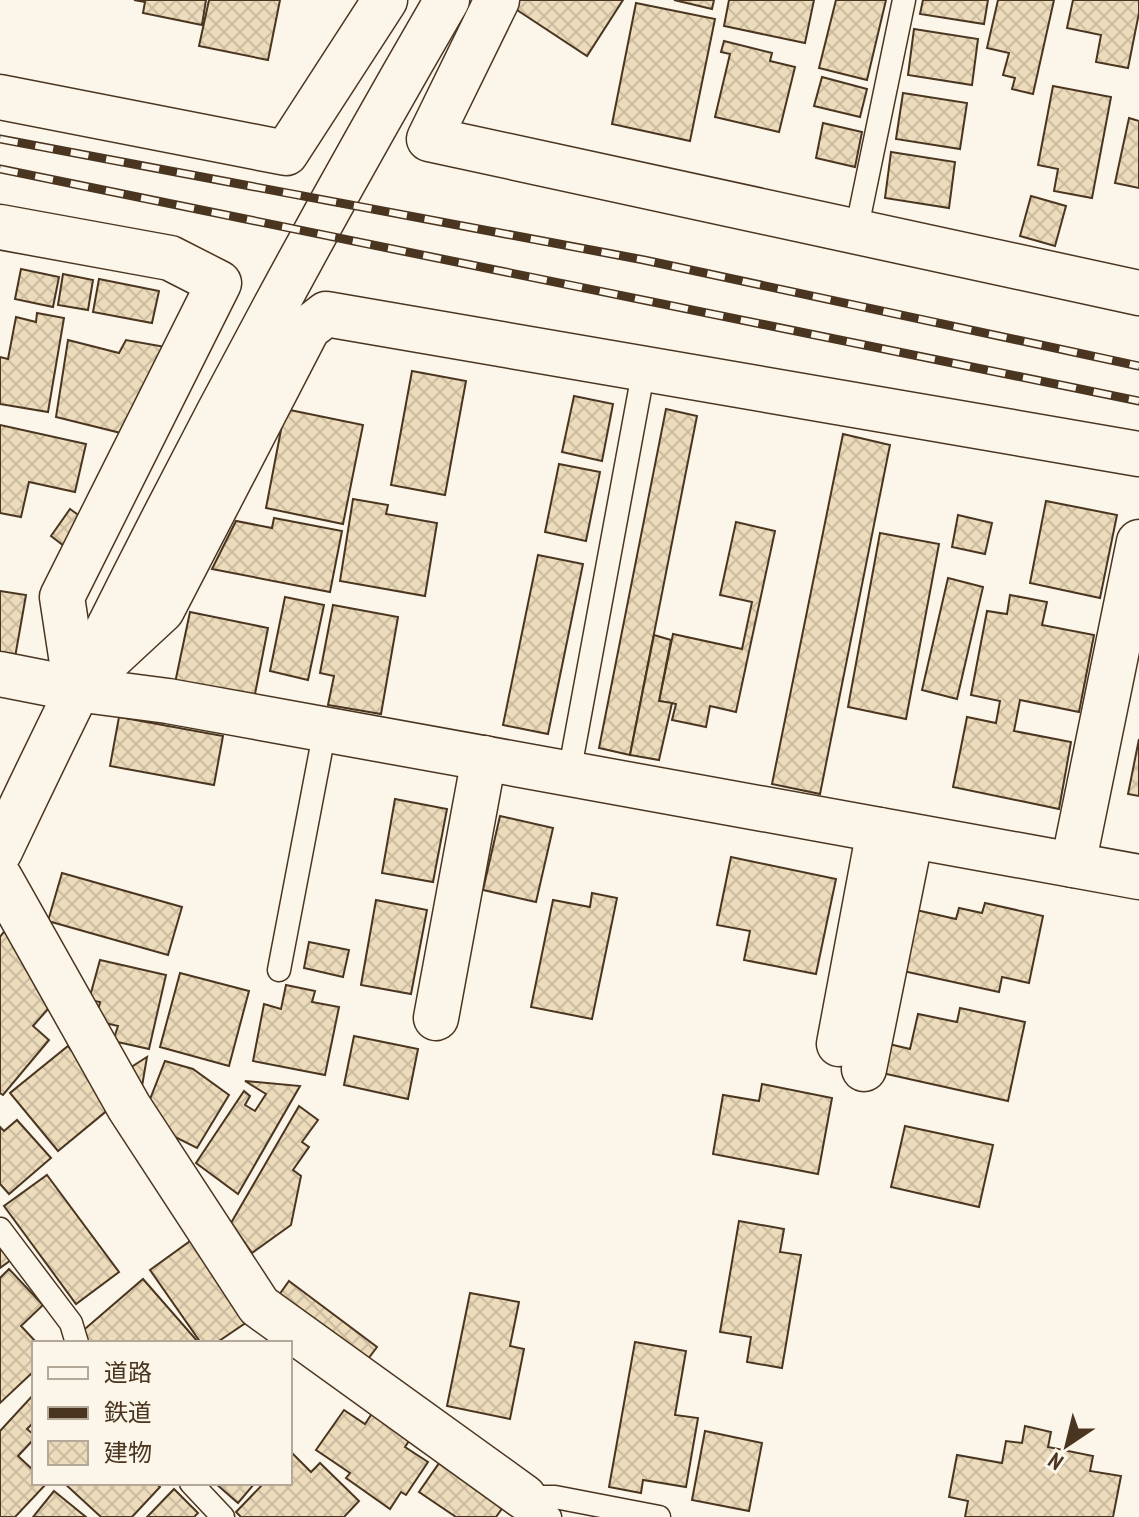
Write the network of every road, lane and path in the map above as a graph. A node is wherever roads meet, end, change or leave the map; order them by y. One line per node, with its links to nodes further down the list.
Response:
1 (385, 0): 5 (street)
2 (447, 0): 13 (street)
3 (497, 0): 7 (street)
4 (904, 0): 7 (lane)
5 (0, 97)
6 (0, 227): 13 (street)
7 (856, 232): 8 (street)
8 (1139, 293)
9 (644, 368): 10 (street); 13 (street); 16 (lane)
10 (1139, 454)
11 (1139, 542): 19 (street)
12 (0, 674): 13 (street)
13 (76, 689): 14 (street); 18 (street)
14 (325, 729): 15 (street); 22 (lane)
15 (484, 758): 16 (street); 23 (street)
16 (569, 774): 17 (street)
17 (895, 833): 19 (street); 24 (street)
18 (0, 851)
19 (1073, 865): 20 (street)
20 (1139, 877)
21 (0, 878): 28 (street)
22 (279, 970)
23 (436, 1018)
24 (850, 1065)
25 (0, 1229): 26 (lane)
26 (76, 1341)
27 (193, 1485): 29 (lane)
28 (537, 1507): 30 (lane)
29 (223, 1517)
30 (659, 1517)

